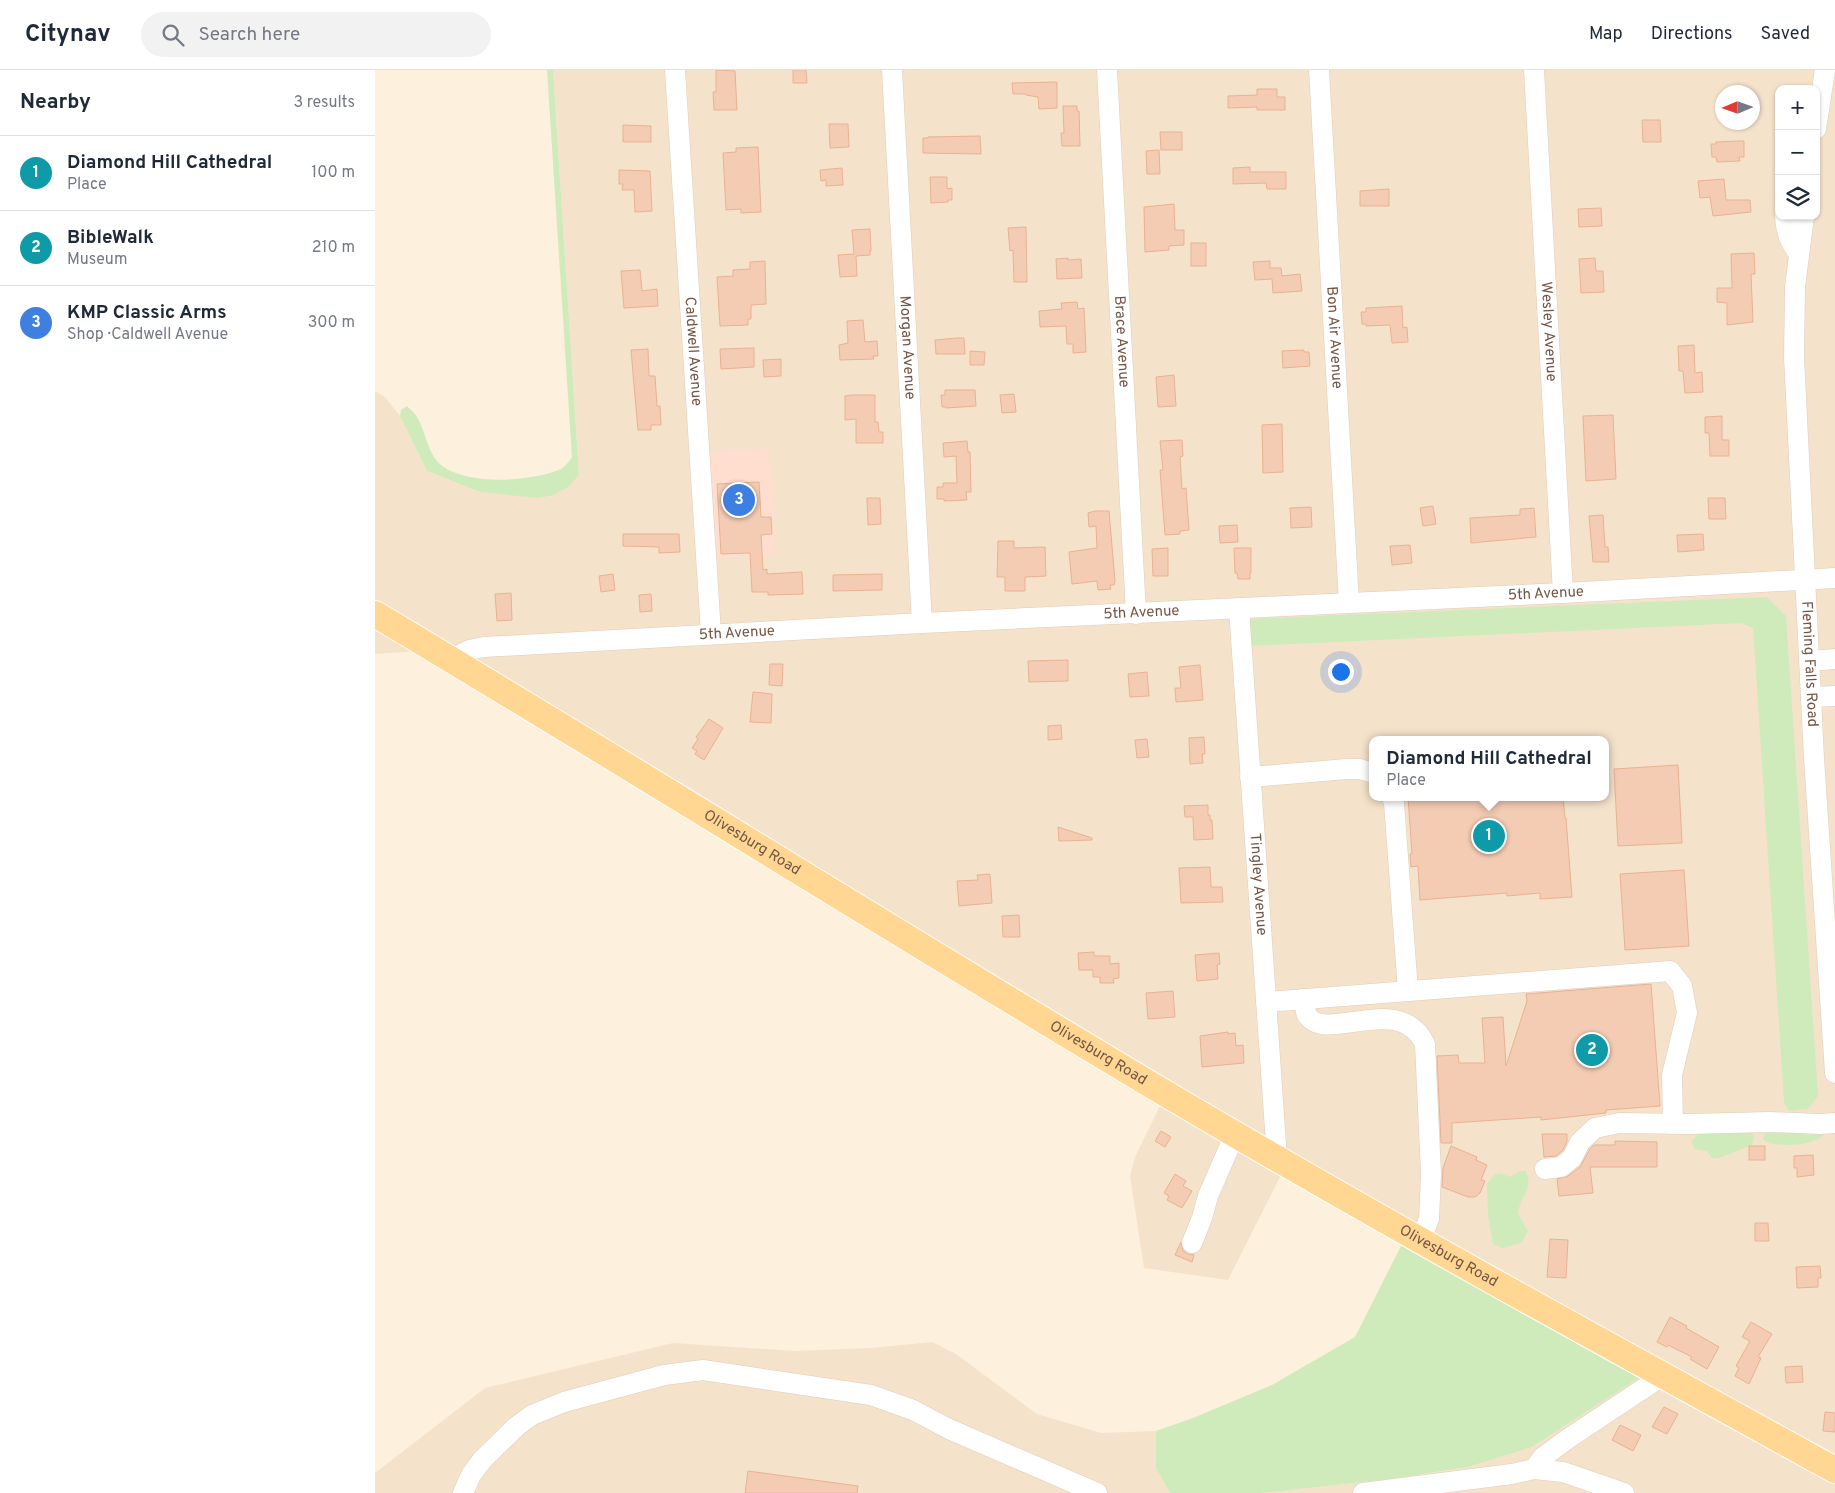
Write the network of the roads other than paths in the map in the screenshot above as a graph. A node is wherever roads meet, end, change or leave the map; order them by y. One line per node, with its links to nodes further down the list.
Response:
1 (675, 70): 19 (street, Caldwell Avenue)
2 (892, 70): 18 (street, Morgan Avenue)
3 (1107, 70): 17 (street, Brace Avenue)
4 (1319, 70): 14 (street, Bon Air Avenue)
5 (1534, 70): 13 (street, Wesley Avenue)
6 (1825, 70): 7 (street)
7 (1820, 103)
8 (1785, 220): 10 (street)
9 (1803, 220): 10 (street, Fleming Falls Road)
10 (1799, 254): 12 (street, Fleming Falls Road)
11 (1835, 578): 12 (street, 5th Avenue)
12 (1804, 580): 13 (street, 5th Avenue); 22 (street, Fleming Falls Road)
13 (1563, 593): 14 (street, 5th Avenue)
14 (1349, 603): 15 (street, 5th Avenue)
15 (1239, 609): 17 (street, 5th Avenue); 26 (street, Tingley Avenue)
16 (375, 614): 21 (main road, Olivesburg Road)
17 (1137, 614): 18 (street, 5th Avenue)
18 (922, 623): 19 (street, 5th Avenue)
19 (711, 634): 21 (street, 5th Avenue)
20 (1835, 659): 22 (street)
21 (450, 660): 34 (main road, Olivesburg Road)
22 (1809, 661): 24 (street, Fleming Falls Road)
23 (1835, 696): 24 (street)
24 (1811, 697): 31 (street, Fleming Falls Road)
25 (1369, 772): 26 (street)
26 (1250, 777): 30 (street, Tingley Avenue)
27 (1393, 801): 28 (street)
28 (1408, 991): 29 (street); 33 (street)
29 (1304, 1000): 30 (street); 37 (street)
30 (1266, 1002): 35 (street, Tingley Avenue)
31 (1835, 1073)
32 (1835, 1122): 33 (street)
33 (1673, 1124): 36 (street)
34 (1235, 1134): 35 (main road, Olivesburg Road); 38 (street)
35 (1277, 1159): 37 (main road, Olivesburg Road)
36 (1545, 1169)
37 (1420, 1241): 39 (main road, Olivesburg Road)
38 (1192, 1243)
39 (1664, 1375): 40 (street); 41 (main road, Olivesburg Road)
40 (1534, 1469): 44 (street); 45 (street)
41 (1835, 1470)
42 (463, 1493): 43 (street)
43 (1097, 1493)
44 (1363, 1493)
45 (1624, 1493)

